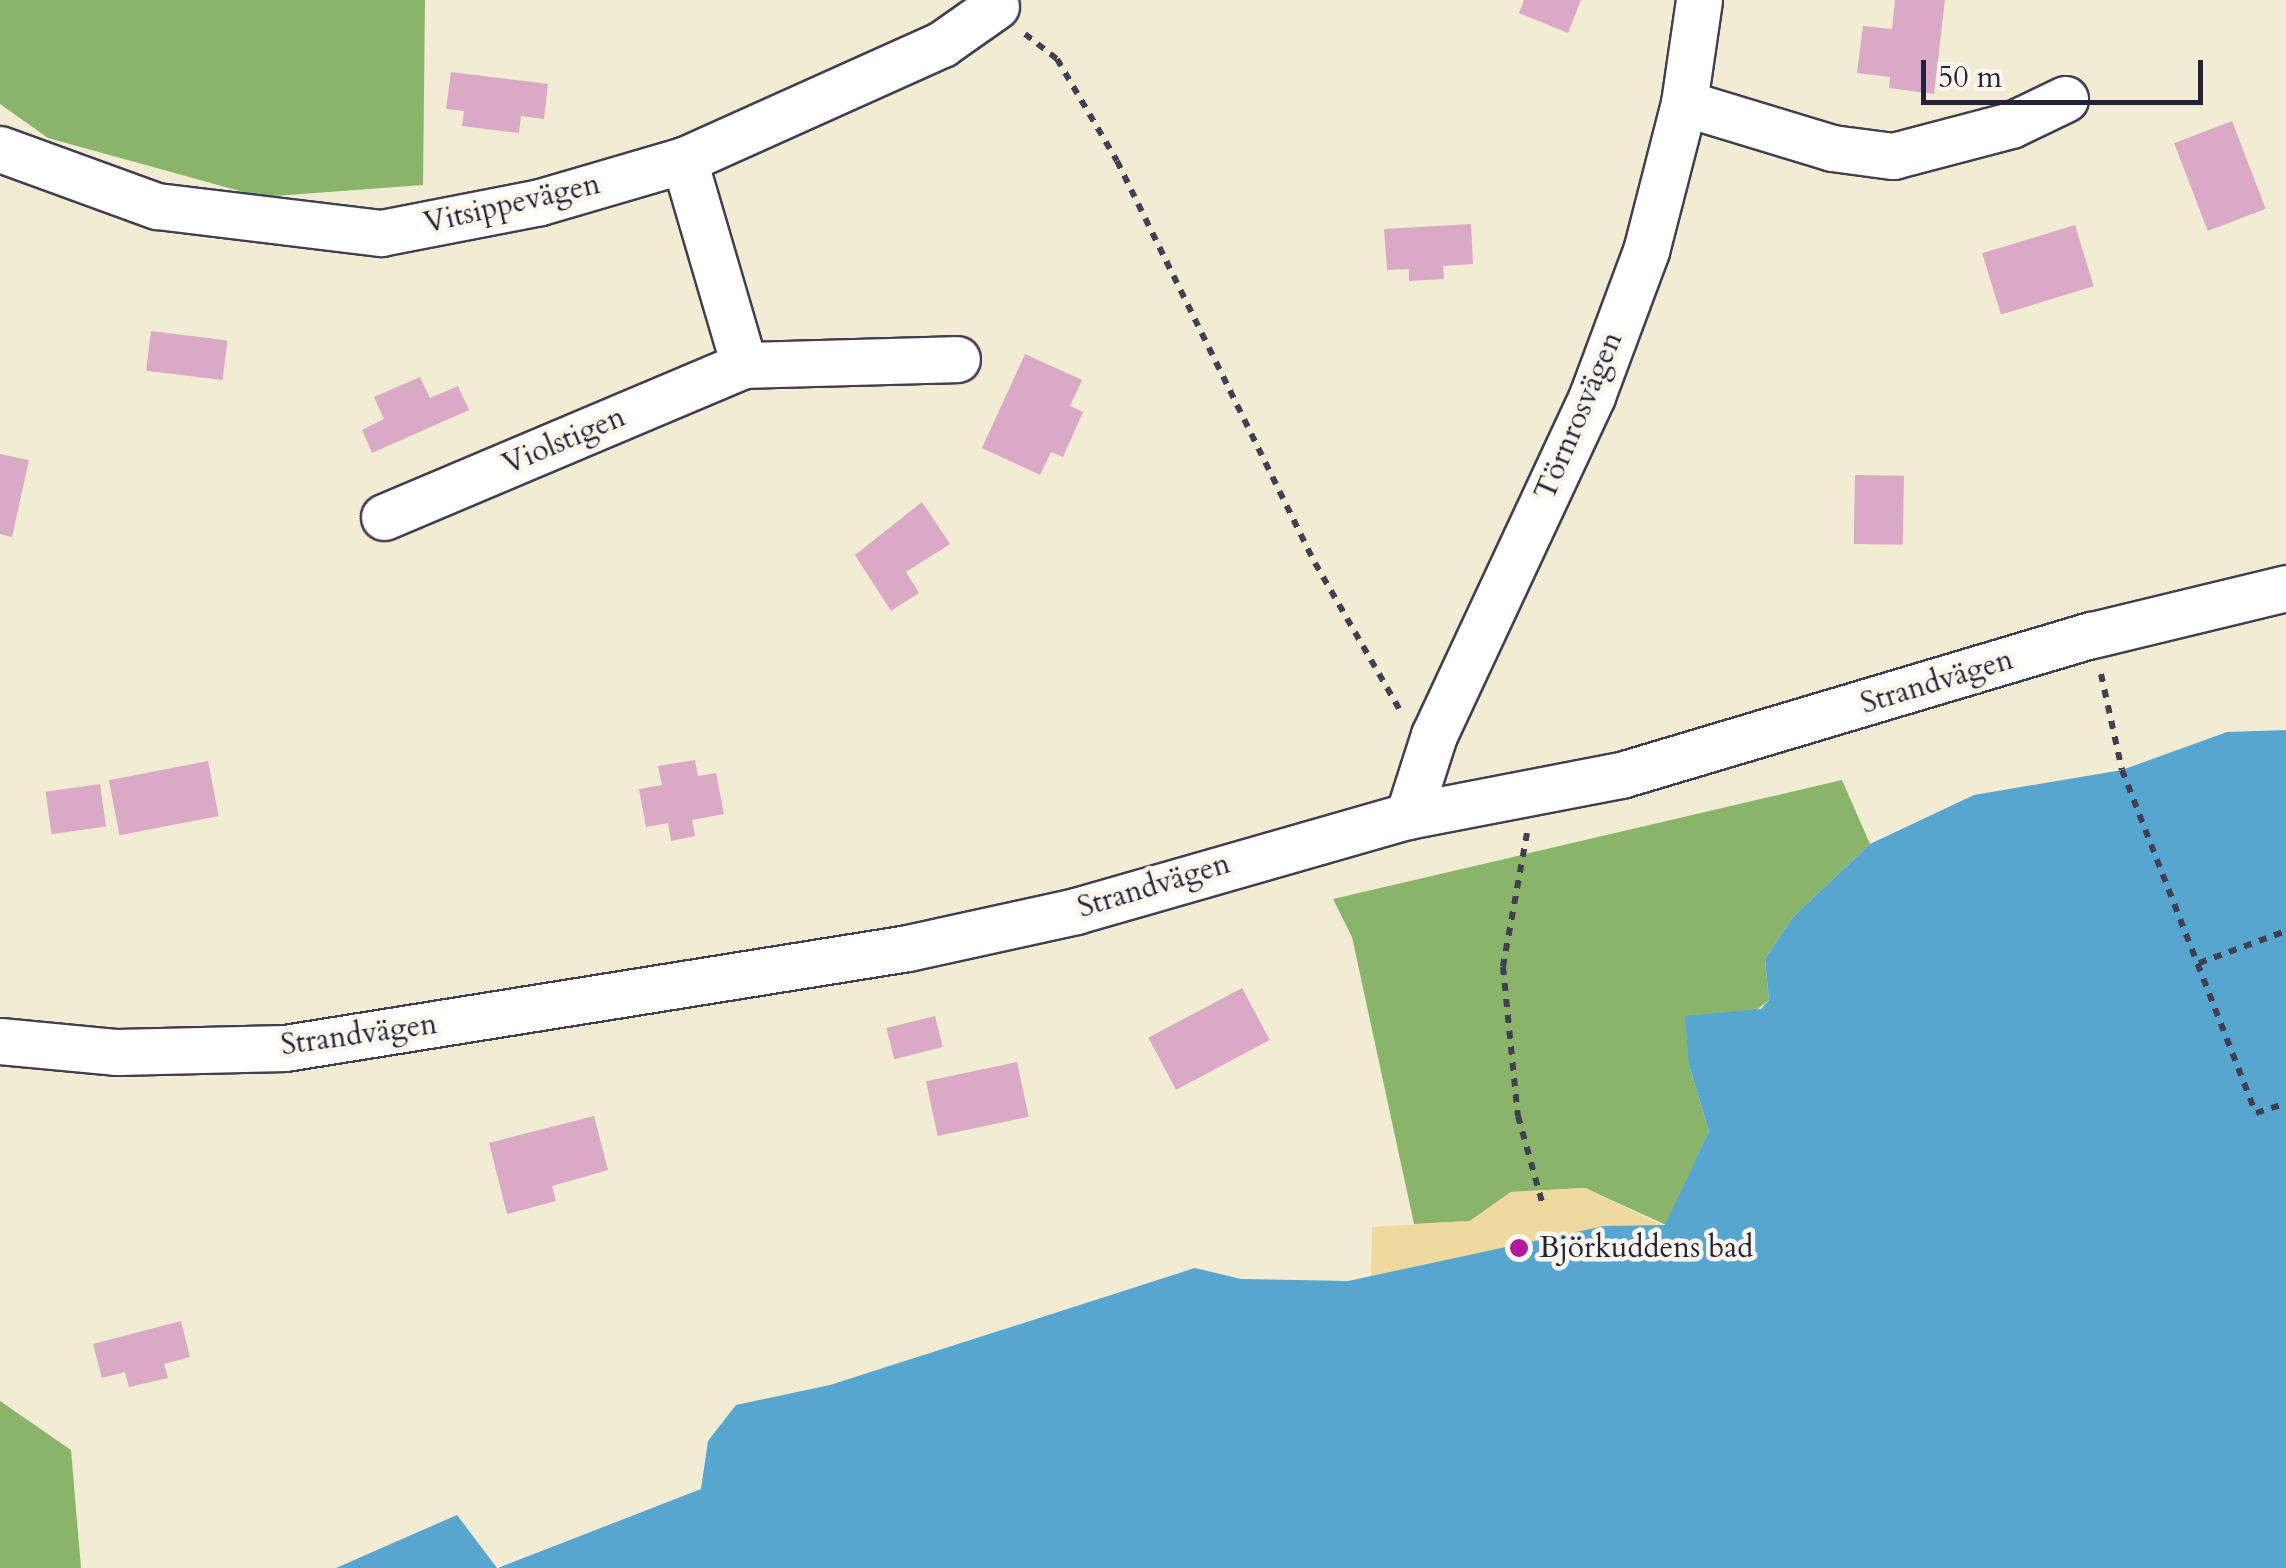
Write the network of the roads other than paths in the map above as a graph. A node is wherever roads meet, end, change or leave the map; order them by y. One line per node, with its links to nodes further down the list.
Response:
1 (1699, 0): 4 (street, Törnrosvägen)
2 (996, 6): 6 (street, Vitsippevägen)
3 (2065, 99): 4 (street)
4 (1684, 103): 11 (street, Törnrosvägen)
5 (0, 148): 6 (street, Vitsippevägen)
6 (684, 160): 8 (street)
7 (957, 359): 8 (street, Violstigen)
8 (744, 365): 9 (street, Violstigen)
9 (384, 518)
10 (2286, 588): 11 (street, Strandvägen)
11 (1408, 816): 12 (street, Strandvägen)
12 (0, 1041)

